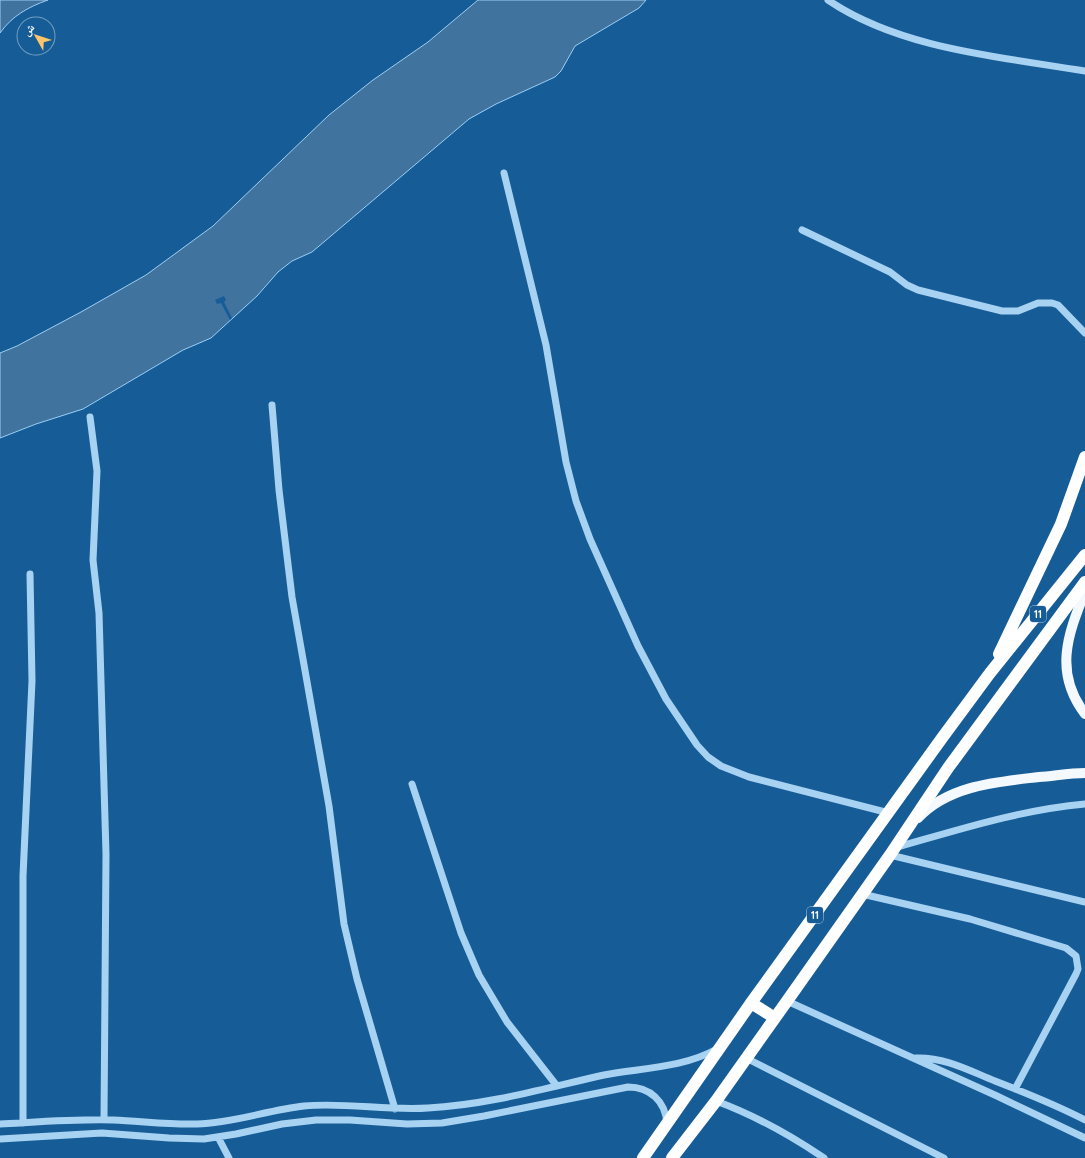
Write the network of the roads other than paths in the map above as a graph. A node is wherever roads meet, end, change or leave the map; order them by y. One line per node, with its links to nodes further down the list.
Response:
1 (828, 0): 2 (street)
2 (1085, 71)
3 (504, 172): 18 (street)
4 (802, 230): 5 (street)
5 (1085, 333)
6 (272, 405): 34 (street)
7 (90, 418): 36 (street)
8 (1085, 458): 13 (highway)
9 (1085, 555): 13 (highway, 11)
10 (30, 574): 38 (street)
11 (1085, 582): 19 (highway, 11)
12 (1085, 592): 14 (main road)
13 (990, 673): 18 (highway, 11)
14 (1085, 714)
15 (1085, 773): 19 (main road)
16 (412, 784): 30 (street)
17 (1085, 804): 20 (street)
18 (889, 813): 24 (highway, 11)
19 (902, 836): 20 (highway, 11)
20 (892, 852): 21 (highway, 11); 22 (street)
21 (862, 894): 23 (highway, 11); 31 (street)
22 (1085, 902)
23 (787, 1001): 25 (highway, 11); 28 (street)
24 (751, 1003): 25 (highway); 26 (highway, 11)
25 (774, 1018): 27 (highway, 11)
26 (720, 1047): 29 (street); 40 (highway, 11)
27 (746, 1058): 33 (highway, 11); 49 (street)
28 (914, 1058): 31 (street); 44 (street)
29 (576, 1081): 30 (street); 32 (street)
30 (557, 1086): 34 (street)
31 (1015, 1089): 37 (street)
32 (578, 1096): 40 (street); 41 (street)
33 (716, 1101): 47 (highway, 11); 48 (street)
34 (395, 1109): 35 (street)
35 (250, 1118): 36 (street); 41 (street)
36 (104, 1120): 38 (street)
37 (1085, 1120)
38 (23, 1123): 39 (street)
39 (0, 1124)
40 (667, 1124): 46 (highway, 11)
41 (252, 1130): 42 (street)
42 (218, 1137): 43 (street); 45 (street)
43 (0, 1138)
44 (1085, 1138)
45 (229, 1158)
46 (643, 1158)
47 (672, 1158)
48 (824, 1158)
49 (944, 1158)

